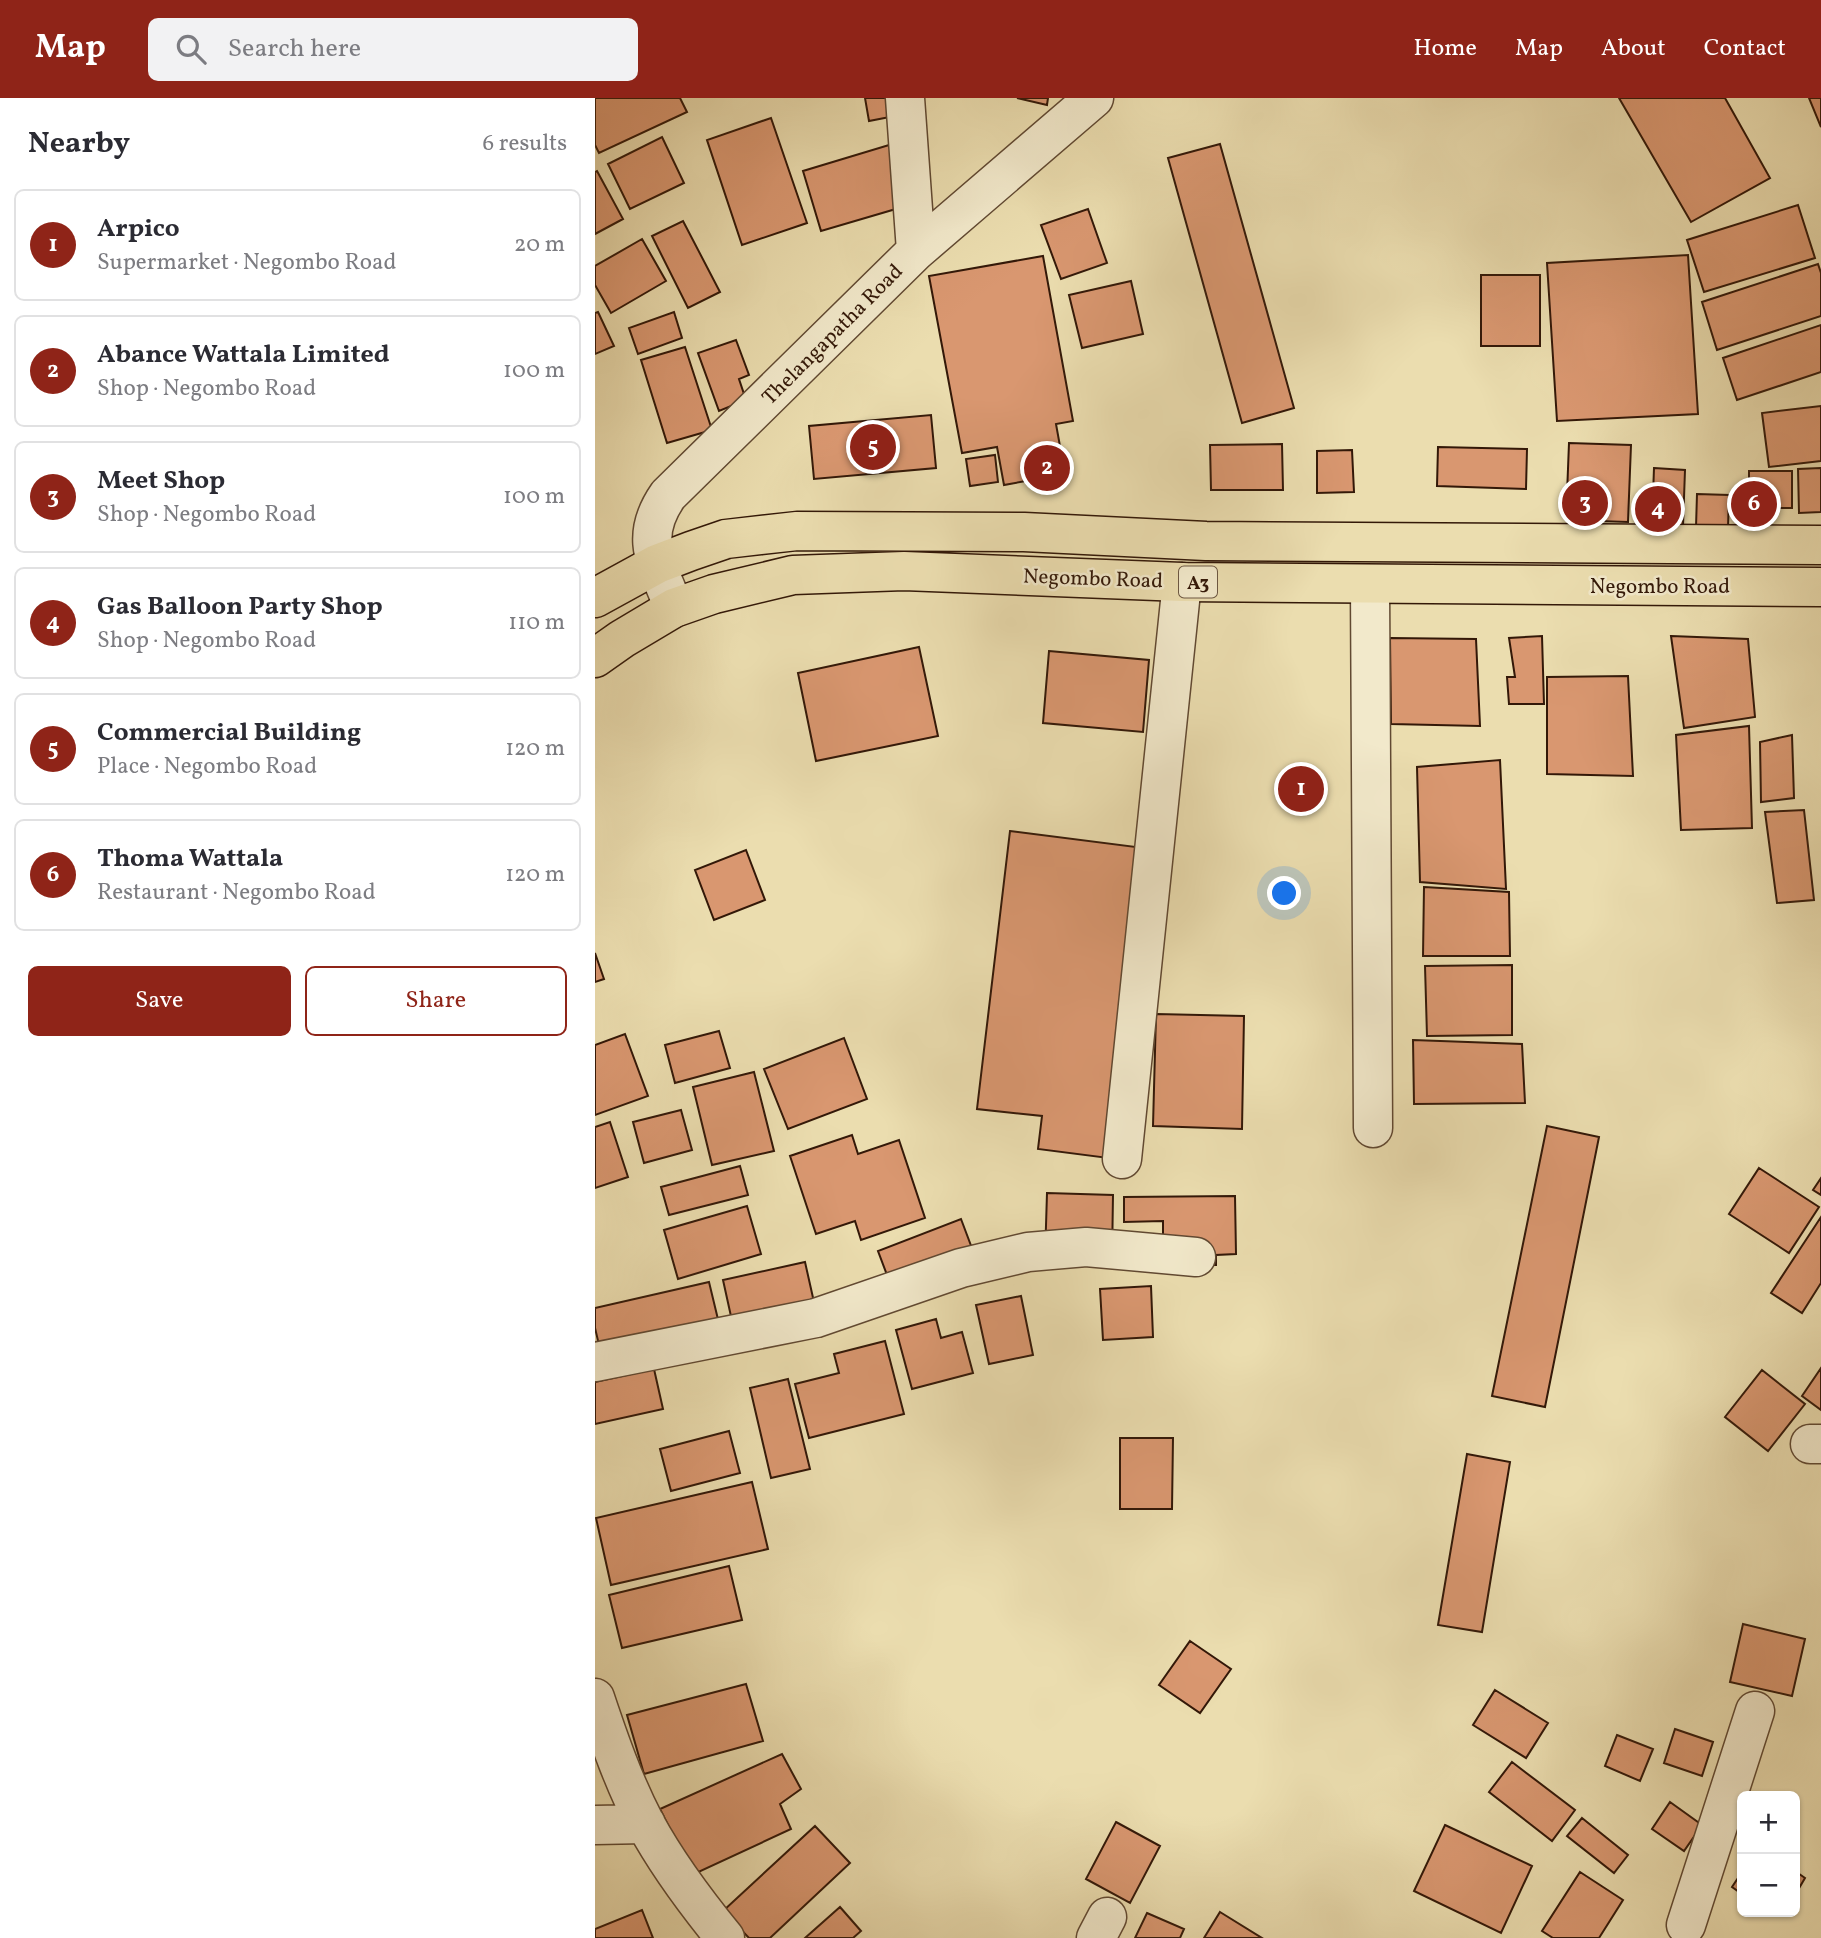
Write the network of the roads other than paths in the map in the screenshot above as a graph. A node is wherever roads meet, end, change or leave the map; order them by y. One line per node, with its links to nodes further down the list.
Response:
1 (905, 98): 3 (street)
2 (1094, 98): 3 (street, Thelangapatha Road)
3 (916, 251): 5 (street, Thelangapatha Road)
4 (1821, 545): 5 (highway, Negombo Road / A3)
5 (657, 564): 9 (highway, Negombo Road / A3); 10 (street, Thelangapatha Road)
6 (1182, 582): 7 (highway, Negombo Road / A3); 10 (highway, Negombo Road / A3); 13 (street)
7 (1370, 585): 8 (highway, Negombo Road / A3); 12 (street)
8 (1821, 587)
9 (595, 598)
10 (674, 608): 11 (highway, Negombo Road / A3)
11 (595, 658)
12 (1373, 1128)
13 (1122, 1159)
14 (1196, 1256): 15 (street)
15 (595, 1362)
16 (595, 1698): 18 (street)
17 (1755, 1711): 20 (street)
18 (646, 1824): 19 (street); 21 (street)
19 (595, 1825)
20 (1684, 1934)
21 (725, 1938)

